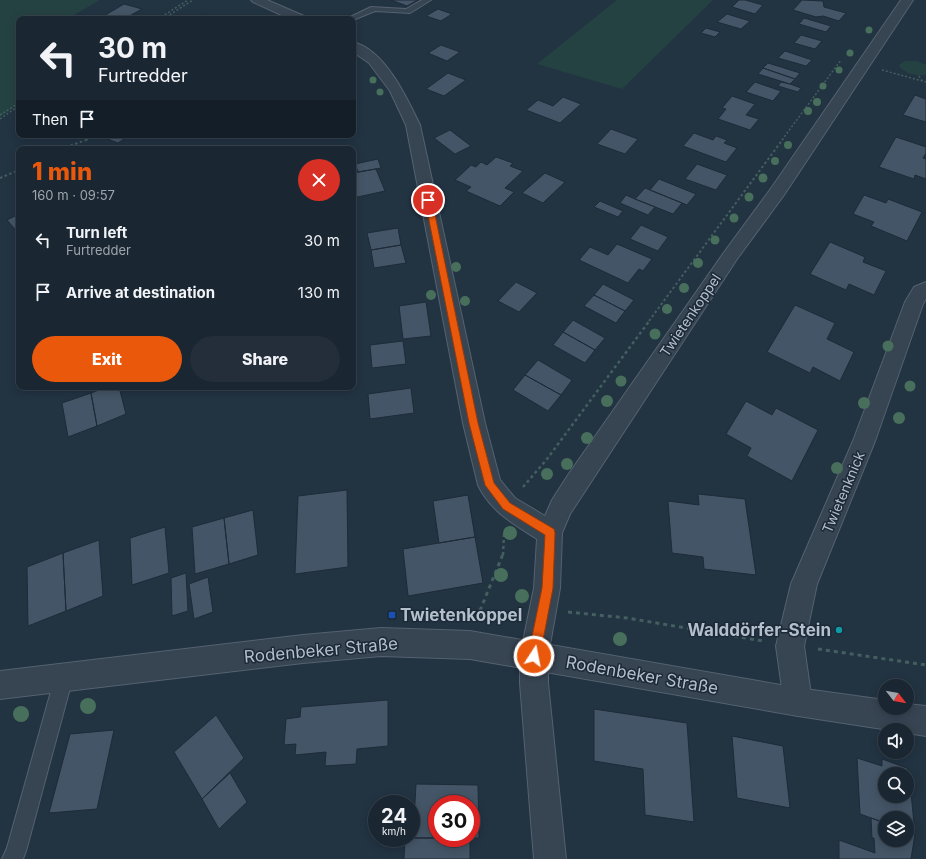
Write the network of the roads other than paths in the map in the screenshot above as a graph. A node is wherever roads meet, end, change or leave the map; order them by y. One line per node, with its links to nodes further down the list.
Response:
1 (258, 0): 4 (street)
2 (427, 0): 5 (lane)
3 (907, 0): 8 (street, Twietenkoppel)
4 (293, 16)
5 (356, 16)
6 (356, 48): 8 (street)
7 (926, 290): 12 (street, Twietenknick)
8 (550, 533): 9 (street, Twietenkoppel)
9 (534, 656): 10 (street, Rodenbeker Straße); 12 (street, Rodenbeker Straße); 15 (street, Twietenkoppel)
10 (64, 677): 11 (street, Rodenbeker Straße); 14 (lane)
11 (0, 684)
12 (798, 702): 13 (street, Rodenbeker Straße)
13 (926, 721)
14 (12, 859)
15 (550, 859)

